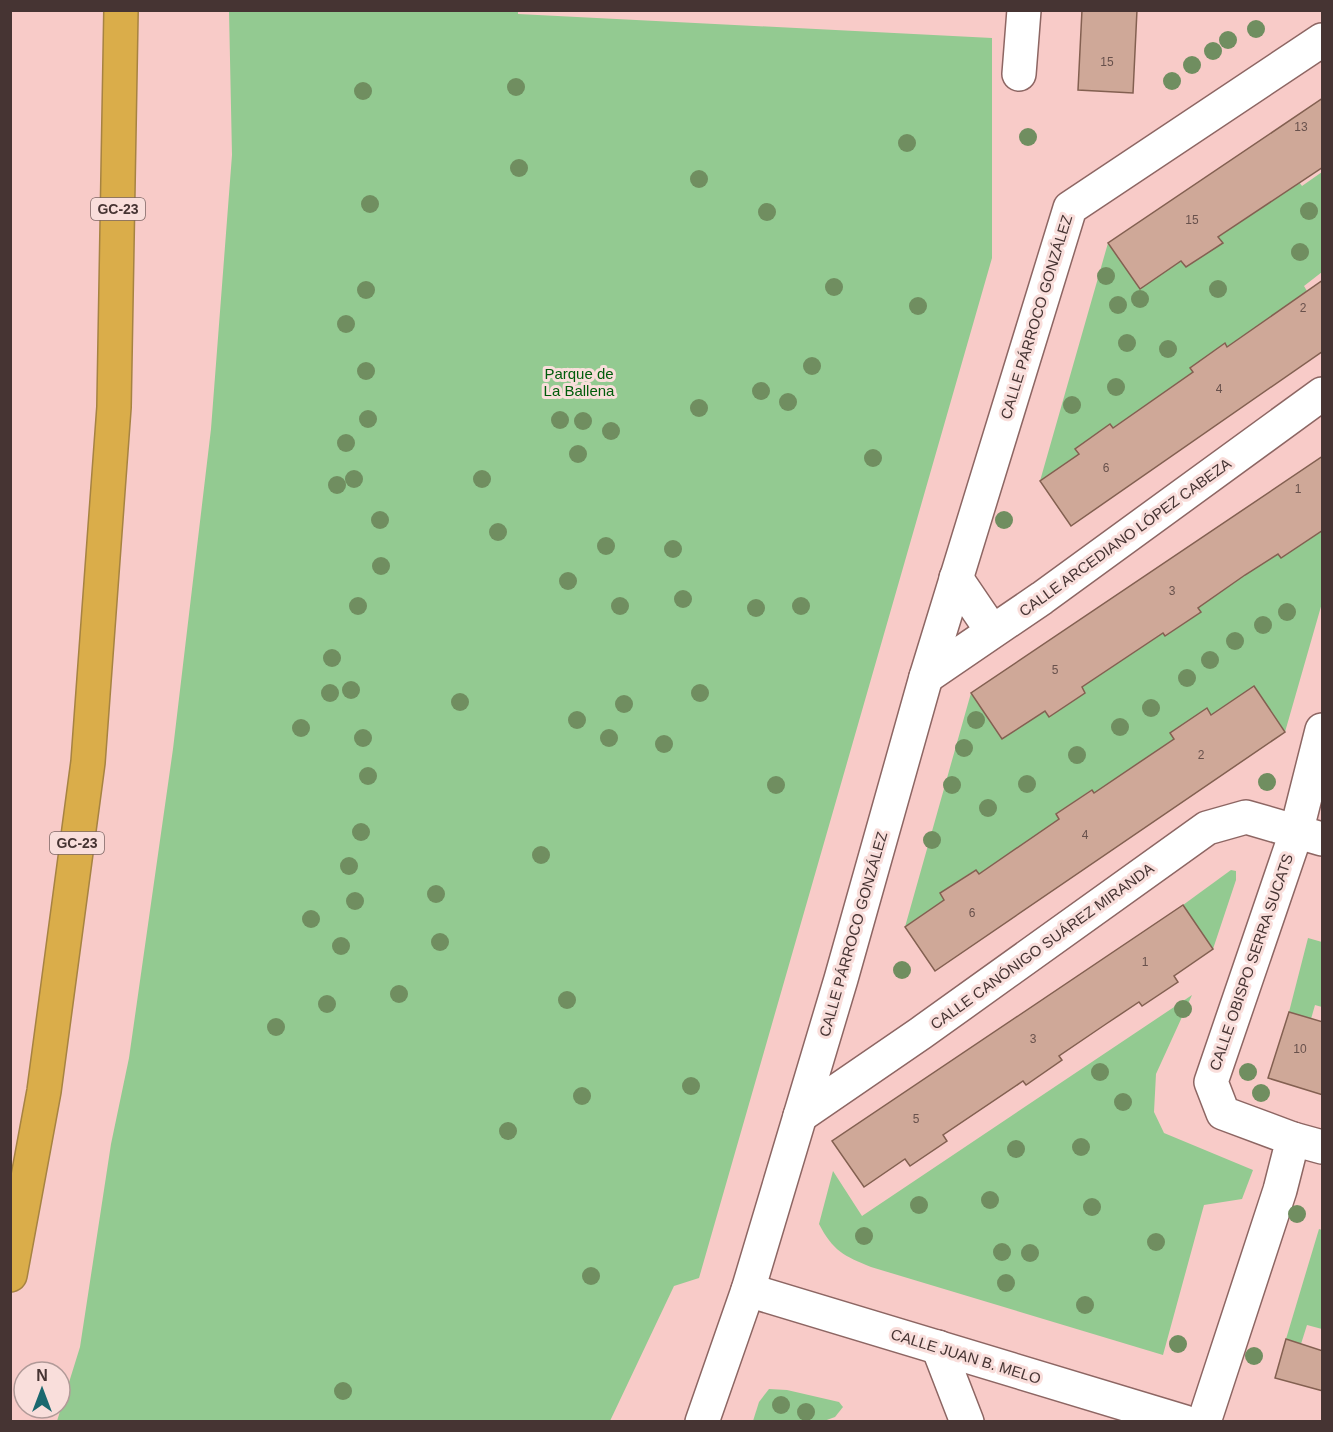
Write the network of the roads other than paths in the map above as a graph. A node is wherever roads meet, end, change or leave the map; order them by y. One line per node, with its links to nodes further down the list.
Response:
1 (121, 10): 13 (highway, GC-23)
2 (1024, 10): 4 (street)
3 (1323, 40): 6 (street, CALLE PÁRROCO GONZÁLEZ)
4 (1019, 74)
5 (1323, 394): 7 (street, CALLE ARCEDIANO LÓPEZ CABEZA)
6 (956, 578): 7 (street); 8 (street, CALLE PÁRROCO GONZÁLEZ)
7 (992, 632): 8 (street, CALLE ARCEDIANO LÓPEZ CABEZA)
8 (926, 677): 11 (street, CALLE PÁRROCO GONZÁLEZ)
9 (1323, 730): 10 (street, CALLE OBISPO SERRA SUCATS)
10 (1309, 836): 11 (street, CALLE CANÓNIGO SUÁREZ MIRANDA); 12 (street, CALLE OBISPO SERRA SUCATS)
11 (800, 1116): 14 (street, CALLE PÁRROCO GONZÁLEZ)
12 (1308, 1143): 19 (street, CALLE OBISPO SERRA SUCATS)
13 (10, 1275)
14 (748, 1290): 15 (street, CALLE JUAN B. MELO); 16 (street, CALLE PÁRROCO GONZÁLEZ)
15 (938, 1347): 17 (street); 18 (street, CALLE JUAN B. MELO)
16 (702, 1422)
17 (967, 1422)
18 (1185, 1422)
19 (1204, 1422)

